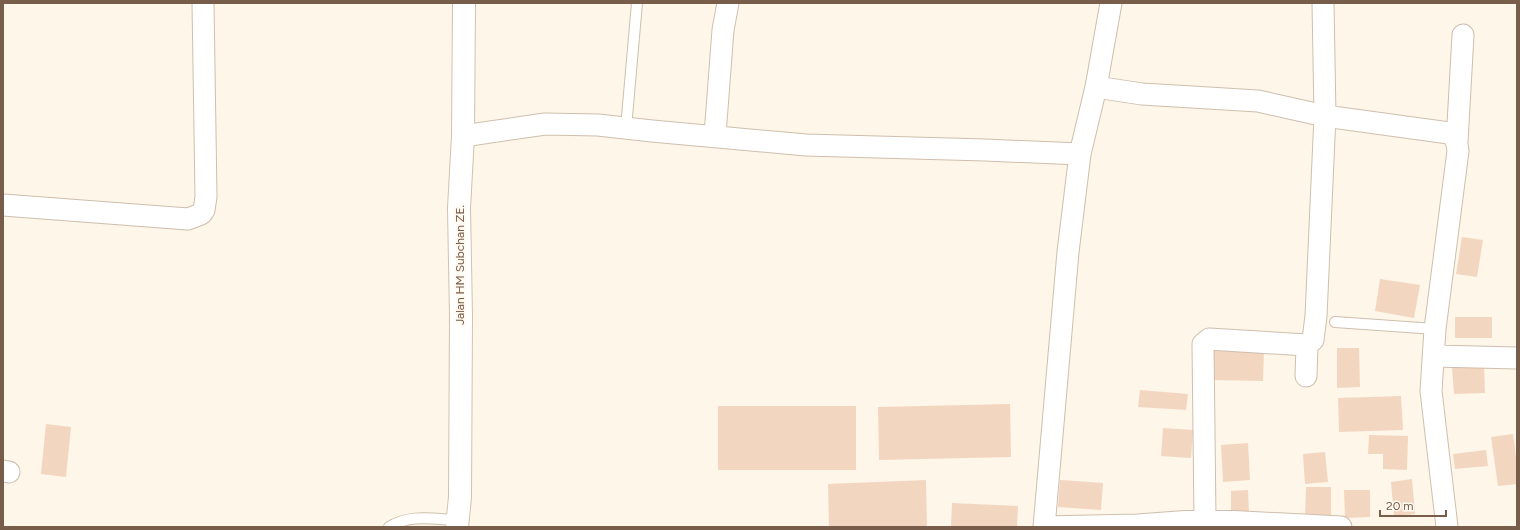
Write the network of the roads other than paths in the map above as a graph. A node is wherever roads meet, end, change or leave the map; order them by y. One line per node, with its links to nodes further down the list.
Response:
1 (203, 3): 15 (street)
2 (464, 3): 11 (main road, Jalan HM Subchan ZE.)
3 (637, 3): 10 (lane)
4 (728, 3): 12 (street)
5 (1111, 3): 8 (street)
6 (1323, 3): 9 (street)
7 (1463, 35): 13 (street)
8 (1096, 87): 9 (street); 14 (street)
9 (1325, 116): 13 (street); 18 (street)
10 (626, 128): 11 (street); 12 (street)
11 (463, 136): 23 (main road, Jalan HM Subchan ZE.)
12 (715, 136): 14 (street)
13 (1457, 142): 17 (street)
14 (1080, 154): 25 (street)
15 (3, 205)
16 (1335, 322): 17 (lane)
17 (1435, 329): 19 (street)
18 (1307, 345): 21 (street); 22 (street)
19 (1434, 356): 20 (street); 27 (street)
20 (1517, 358)
21 (1306, 376)
22 (1205, 520): 25 (street); 26 (street)
23 (457, 523): 24 (lane)
24 (389, 527)
25 (1044, 527)
26 (1341, 527)
27 (1447, 527)

